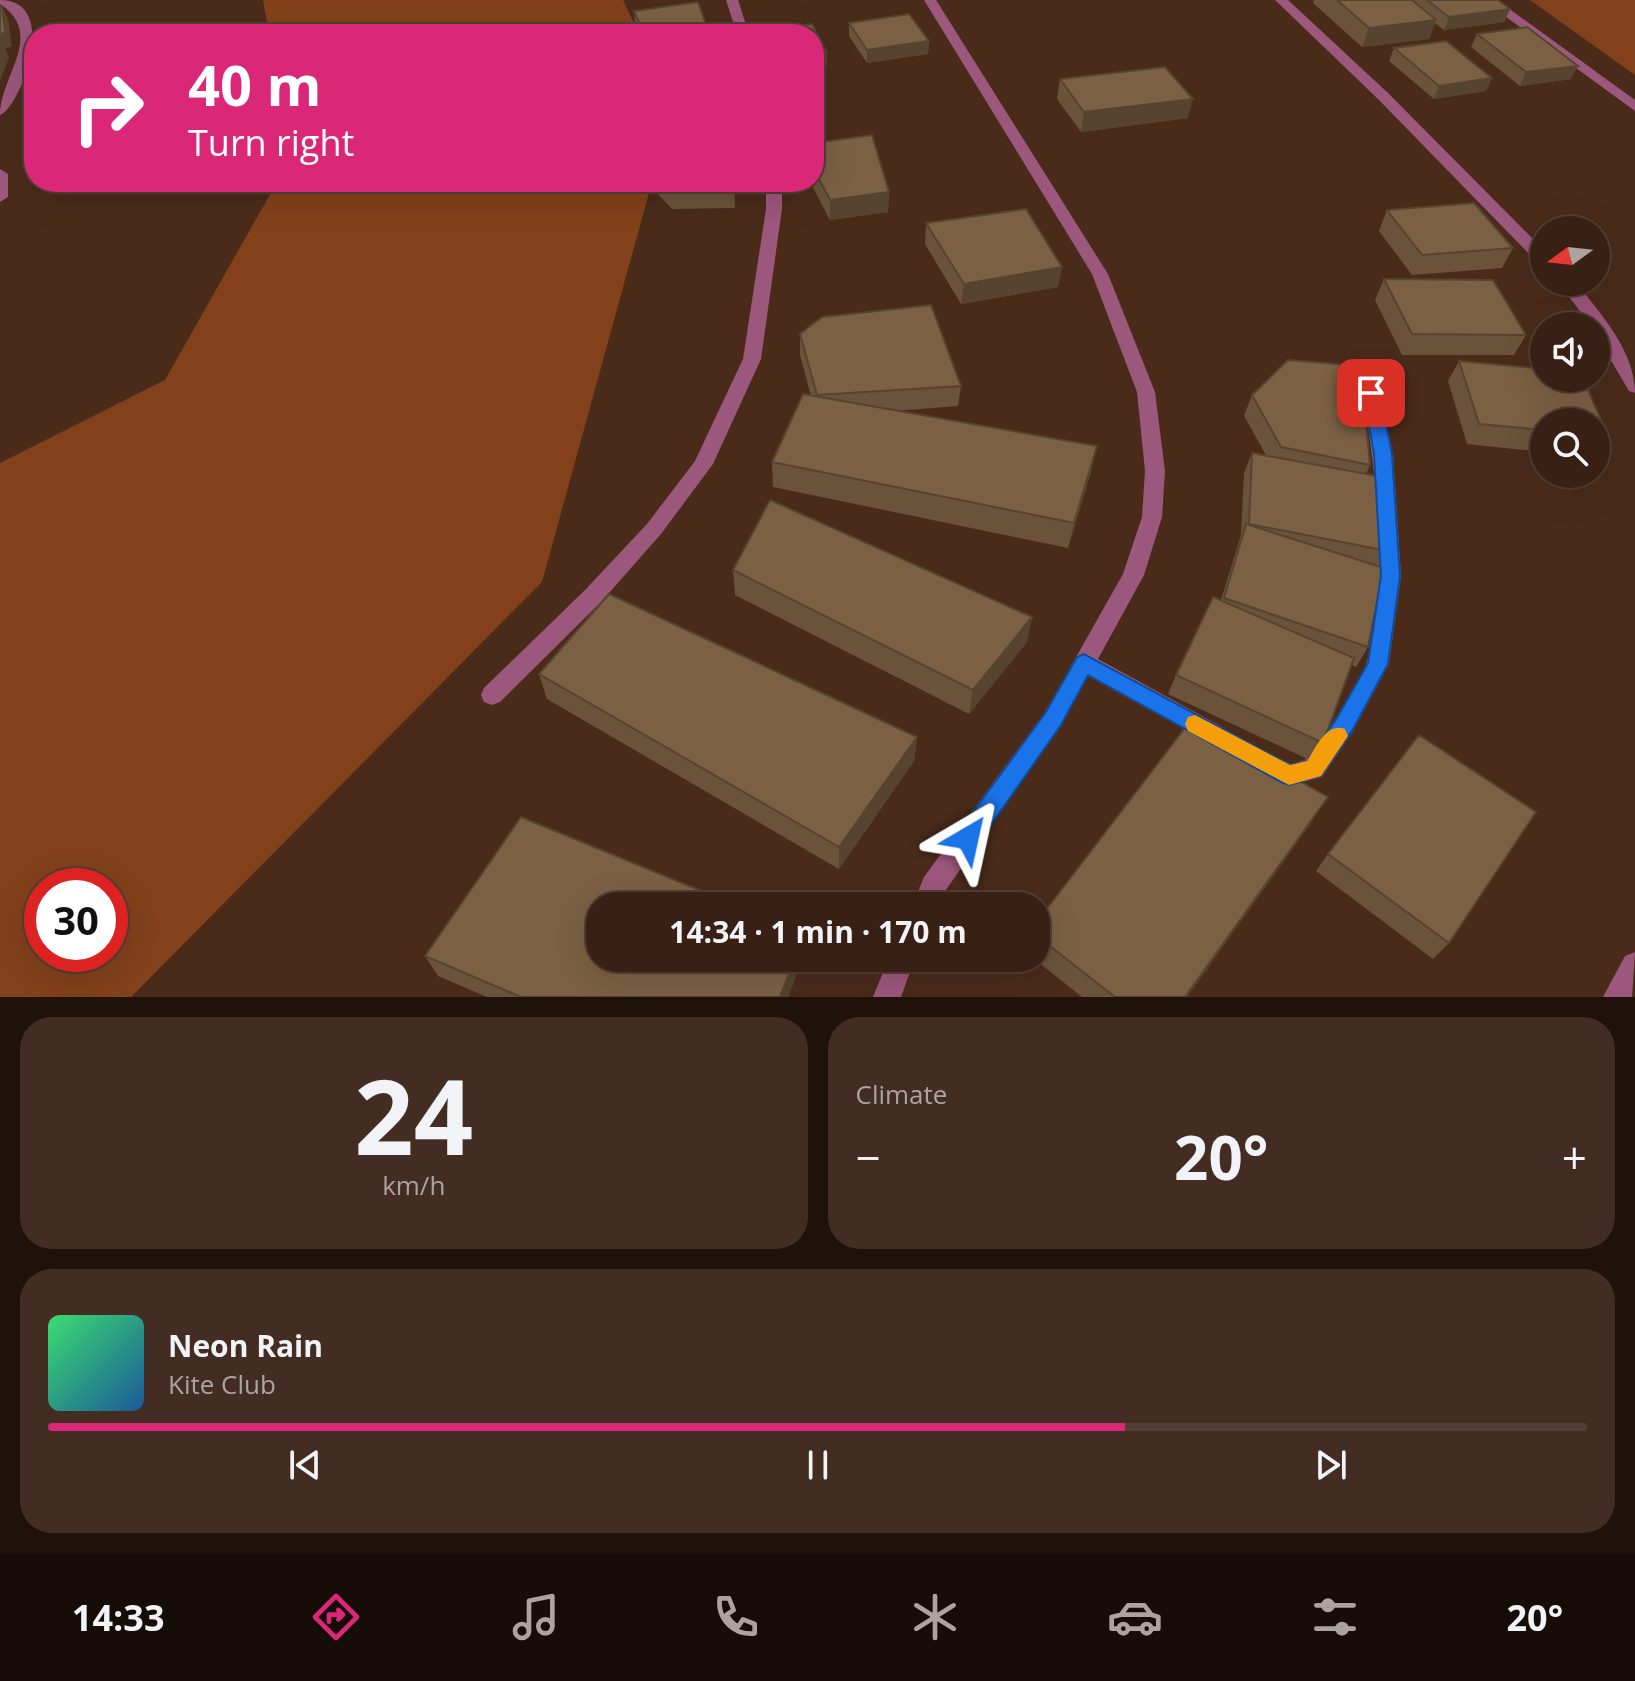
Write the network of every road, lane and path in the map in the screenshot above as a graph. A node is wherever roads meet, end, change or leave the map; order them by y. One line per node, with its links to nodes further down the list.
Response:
1 (2, 0): 6 (street)
2 (732, 0): 7 (street)
3 (930, 0): 18 (street)
4 (1281, 0): 14 (street)
5 (1489, 0): 9 (street)
6 (28, 24)
7 (740, 24)
8 (24, 53): 10 (street)
9 (1635, 107)
10 (0, 111)
11 (0, 174): 13 (street)
12 (774, 192): 19 (street)
13 (0, 197)
14 (1530, 245)
15 (1577, 296): 16 (street)
16 (1635, 387)
17 (1371, 393): 18 (street)
18 (1084, 663): 20 (street)
19 (492, 695)
20 (931, 892)
21 (1635, 966): 24 (street)
22 (897, 972): 23 (street)
23 (887, 997)
24 (1617, 997)

